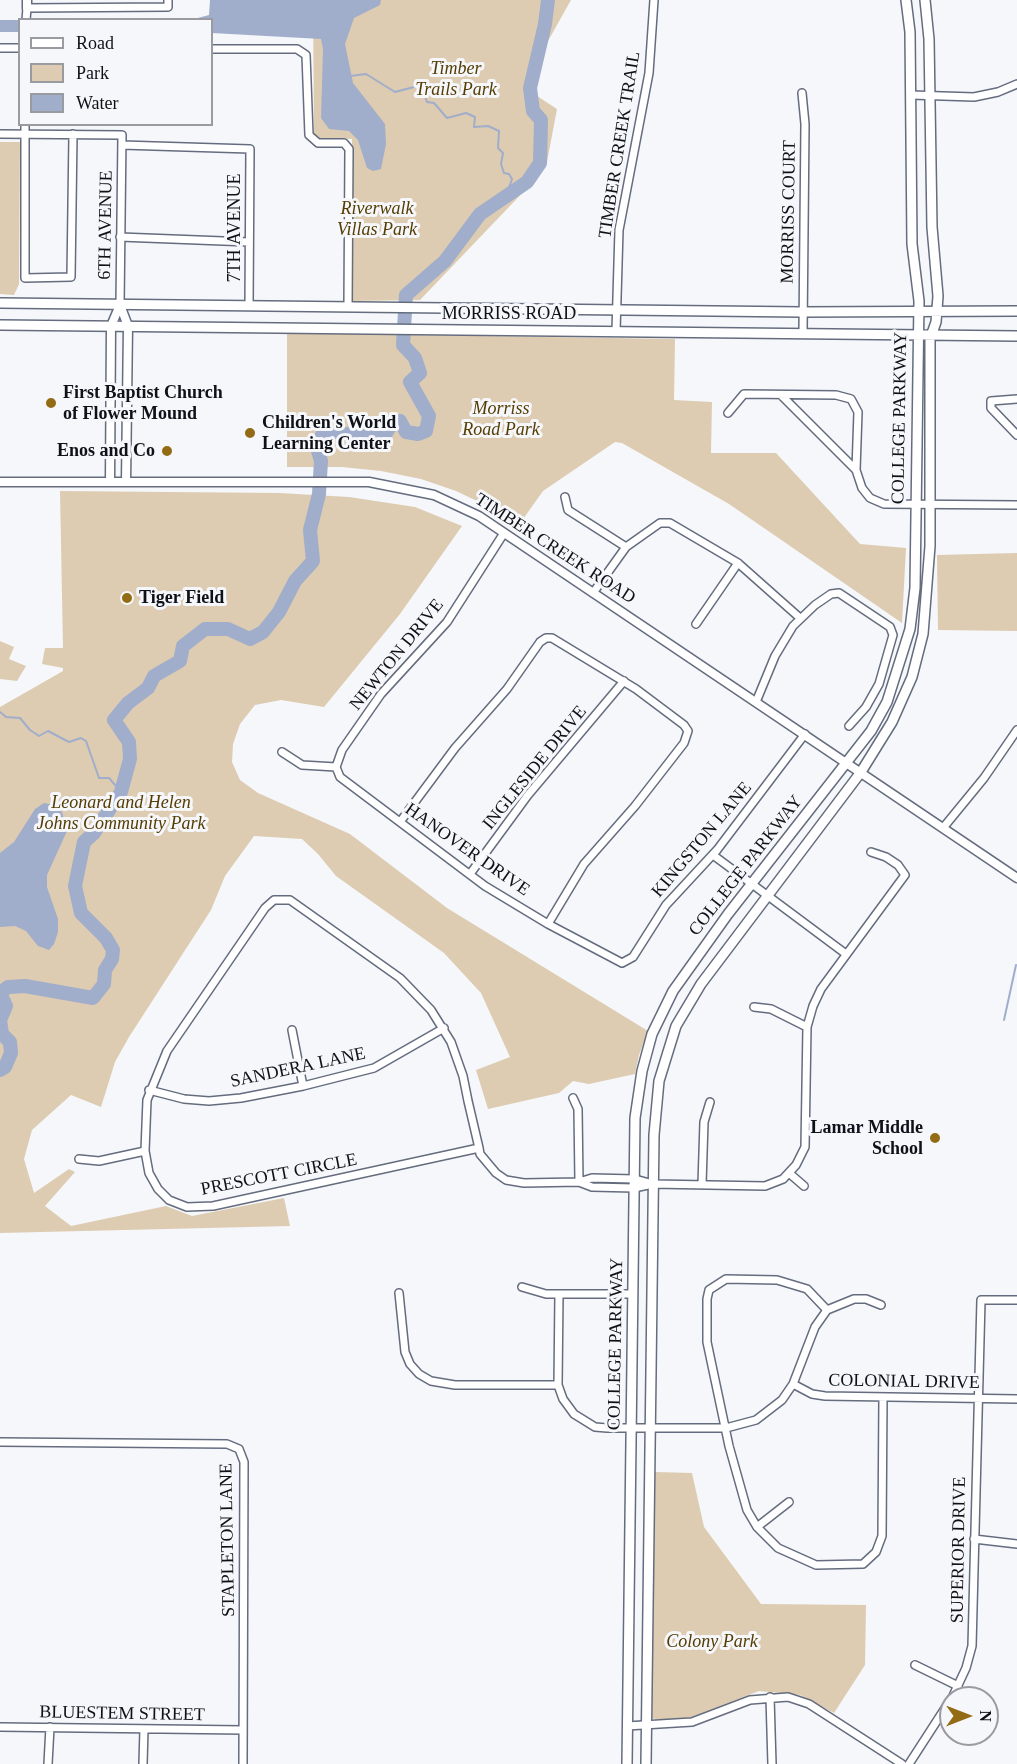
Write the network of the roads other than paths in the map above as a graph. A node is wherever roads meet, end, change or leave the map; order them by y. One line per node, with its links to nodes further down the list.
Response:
1 (168, 0): 5 (street)
2 (654, 0): 24 (street, TIMBER CREEK TRAIL)
3 (906, 0): 11 (main road, COLLEGE PARKWAY)
4 (925, 0): 12 (main road, COLLEGE PARKWAY)
5 (27, 4)
6 (0, 48): 7 (street)
7 (18, 48)
8 (213, 49): 23 (street)
9 (1017, 84): 12 (street)
10 (802, 93): 28 (street, MORRISS COURT)
11 (911, 95): 12 (street); 25 (main road, COLLEGE PARKWAY)
12 (930, 95): 26 (main road, COLLEGE PARKWAY)
13 (25, 126): 15 (street)
14 (0, 134): 15 (street)
15 (25, 134): 16 (street); 16 (street)
16 (73, 134): 17 (street)
17 (122, 145): 18 (street, 6TH AVENUE); 19 (street, 7TH AVENUE)
18 (120, 237): 19 (street); 21 (street, 6TH AVENUE)
19 (249, 242): 22 (street, 7TH AVENUE)
20 (0, 303): 21 (main road, MORRISS ROAD)
21 (120, 304): 22 (main road, MORRISS ROAD); 30 (street); 31 (street)
22 (249, 306): 23 (main road, MORRISS ROAD)
23 (348, 307): 24 (main road, MORRISS ROAD)
24 (616, 308): 28 (main road, MORRISS ROAD); 32 (street, TIMBER CREEK TRAIL)
25 (919, 311): 26 (main road, MORRISS ROAD); 28 (main road, MORRISS ROAD); 34 (main road, COLLEGE PARKWAY)
26 (937, 311): 27 (main road, MORRISS ROAD); 35 (main road, COLLEGE PARKWAY)
27 (1017, 311)
28 (802, 312): 33 (street, MORRISS COURT)
29 (0, 325): 30 (main road, MORRISS ROAD)
30 (111, 326): 31 (main road, MORRISS ROAD); 43 (street)
31 (128, 326): 32 (main road, MORRISS ROAD); 44 (street)
32 (616, 331): 33 (main road, MORRISS ROAD)
33 (803, 332): 34 (main road, MORRISS ROAD)
34 (917, 333): 35 (main road, MORRISS ROAD); 46 (main road, COLLEGE PARKWAY)
35 (932, 334): 36 (main road, MORRISS ROAD); 47 (main road, COLLEGE PARKWAY)
36 (1017, 336)
37 (781, 395): 39 (street); 41 (street); 41 (street)
38 (1017, 399): 40 (street)
39 (728, 413)
40 (1017, 435)
41 (856, 470): 46 (street)
42 (0, 482): 43 (street, TIMBER CREEK ROAD)
43 (110, 482): 44 (street, TIMBER CREEK ROAD)
44 (126, 482): 49 (street, TIMBER CREEK ROAD)
45 (565, 497): 50 (street)
46 (916, 504): 47 (street); 61 (main road, COLLEGE PARKWAY)
47 (930, 504): 48 (street); 63 (main road, COLLEGE PARKWAY)
48 (1017, 505)
49 (504, 533): 52 (street, TIMBER CREEK ROAD); 62 (street, NEWTON DRIVE)
50 (626, 548): 51 (street); 52 (street)
51 (738, 562): 53 (street); 54 (street)
52 (593, 593): 56 (street, TIMBER CREEK ROAD)
53 (800, 618): 56 (street); 57 (street)
54 (696, 624)
55 (624, 681): 64 (street); 68 (street, INGLESIDE DRIVE); 72 (street)
56 (756, 702): 59 (street, TIMBER CREEK ROAD)
57 (849, 726)
58 (1017, 730): 65 (street)
59 (805, 734): 61 (street, TIMBER CREEK ROAD); 67 (street, KINGSTON LANE)
60 (282, 752): 62 (street)
61 (847, 762): 63 (street, TIMBER CREEK ROAD); 70 (main road, COLLEGE PARKWAY)
62 (336, 766): 64 (street, HANOVER DRIVE)
63 (861, 772): 65 (street, TIMBER CREEK ROAD); 71 (main road, COLLEGE PARKWAY)
64 (400, 822): 68 (street, HANOVER DRIVE)
65 (943, 828): 69 (street, TIMBER CREEK ROAD)
66 (871, 852): 73 (street)
67 (713, 855): 70 (street); 74 (street, KINGSTON LANE)
68 (471, 874): 72 (street, HANOVER DRIVE)
69 (1017, 878)
70 (753, 884): 71 (street); 88 (main road, COLLEGE PARKWAY)
71 (768, 894): 73 (street); 89 (main road, COLLEGE PARKWAY)
72 (548, 924): 74 (street, HANOVER DRIVE)
73 (846, 954): 76 (street)
74 (622, 963)
75 (754, 1007): 76 (street)
76 (807, 1027): 86 (street)
77 (444, 1028): 79 (street, SANDERA LANE); 80 (street, PRESCOTT CIRCLE); 83 (street)
78 (292, 1030): 79 (street)
79 (303, 1086): 80 (street, SANDERA LANE)
80 (149, 1090): 84 (street, PRESCOTT CIRCLE)
81 (573, 1098): 87 (street)
82 (710, 1102): 90 (street)
83 (479, 1148): 84 (street, PRESCOTT CIRCLE); 87 (street)
84 (145, 1151): 85 (street)
85 (79, 1159)
86 (789, 1173): 90 (street); 91 (street)
87 (579, 1182): 88 (street)
88 (634, 1183): 89 (street); 95 (main road, COLLEGE PARKWAY)
89 (653, 1184): 90 (street); 106 (main road, COLLEGE PARKWAY)
90 (702, 1185)
91 (804, 1186)
92 (522, 1287): 94 (street)
93 (399, 1293): 100 (street)
94 (559, 1294): 95 (street); 100 (street)
95 (633, 1294): 105 (main road, COLLEGE PARKWAY)
96 (1017, 1300): 102 (street, SUPERIOR DRIVE)
97 (880, 1305): 98 (street)
98 (827, 1310): 99 (street); 104 (street)
99 (793, 1384): 101 (street, COLONIAL DRIVE); 104 (street)
100 (558, 1385): 105 (street)
101 (883, 1398): 102 (street, COLONIAL DRIVE); 109 (street)
102 (976, 1398): 103 (street, COLONIAL DRIVE); 110 (street, SUPERIOR DRIVE)
103 (1017, 1400)
104 (726, 1428): 106 (street); 109 (street)
105 (632, 1429): 106 (street); 112 (main road, COLLEGE PARKWAY)
106 (650, 1429): 113 (main road, COLLEGE PARKWAY)
107 (0, 1442): 127 (street, STAPLETON LANE)
108 (789, 1502): 109 (street)
109 (757, 1527)
110 (974, 1539): 111 (street); 117 (street, SUPERIOR DRIVE)
111 (1017, 1544)
112 (630, 1556): 113 (main road); 115 (main road, COLLEGE PARKWAY)
113 (648, 1557): 114 (main road, COLLEGE PARKWAY)
114 (647, 1625): 115 (main road); 119 (main road, COLLEGE PARKWAY)
115 (629, 1626): 118 (main road, COLLEGE PARKWAY)
116 (915, 1665): 117 (street)
117 (958, 1686)
118 (628, 1692): 119 (main road); 122 (main road, COLLEGE PARKWAY)
119 (646, 1692): 123 (main road, COLLEGE PARKWAY)
120 (770, 1697): 123 (street); 133 (street); 134 (street)
121 (939, 1718): 135 (street, SUPERIOR DRIVE)
122 (627, 1726): 123 (street); 131 (main road, COLLEGE PARKWAY)
123 (646, 1726): 132 (main road, COLLEGE PARKWAY)
124 (0, 1727): 125 (street, BLUESTEM STREET)
125 (50, 1727): 126 (street, BLUESTEM STREET); 128 (street)
126 (144, 1729): 127 (street, BLUESTEM STREET); 129 (street)
127 (243, 1730): 130 (street, STAPLETON LANE)
128 (48, 1764)
129 (143, 1764)
130 (243, 1764)
131 (627, 1764)
132 (646, 1764)
133 (772, 1764)
134 (902, 1764)
135 (909, 1764)

